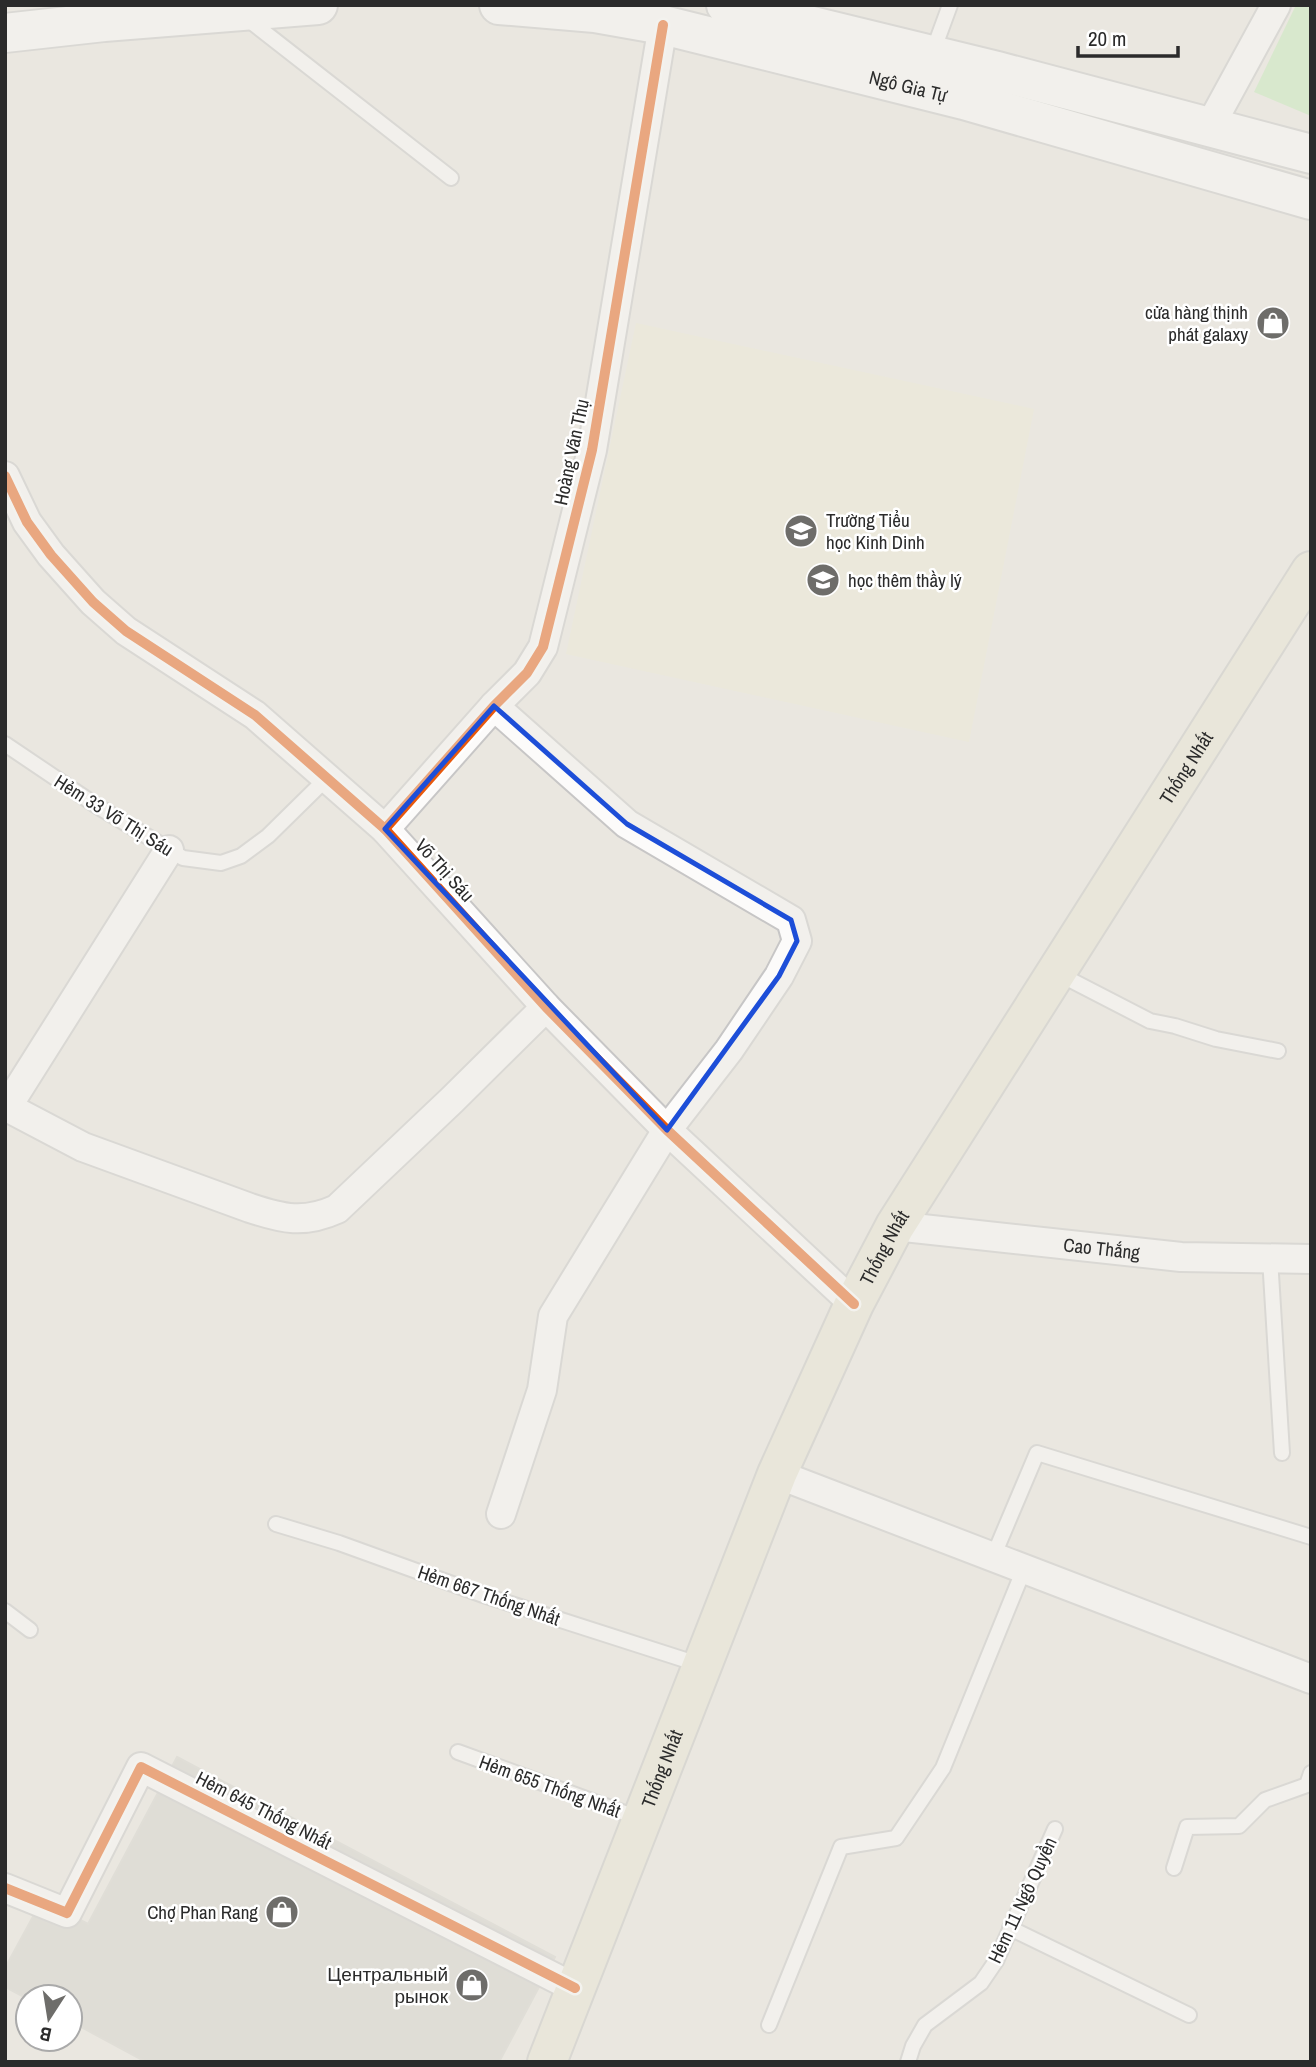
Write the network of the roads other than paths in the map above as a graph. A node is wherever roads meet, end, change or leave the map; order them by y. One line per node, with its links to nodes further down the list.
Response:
1 (318, 5): 6 (main road)
2 (499, 5): 7 (main road, Ngô Gia Tự)
3 (726, 5): 10 (main road, Ngô Gia Tự)
4 (950, 5): 10 (lane)
5 (1276, 5): 12 (street)
6 (238, 8): 8 (main road); 15 (lane)
7 (665, 15): 11 (main road, Ngô Gia Tự); 19 (street, Hoàng Văn Thụ)
8 (64, 16): 9 (main road)
9 (5, 33)
10 (932, 55): 11 (main road, Ngô Gia Tự)
11 (993, 89): 12 (main road, Ngô Gia Tự); 14 (main road, Ngô Gia Tự)
12 (1210, 126): 13 (main road, Ngô Gia Tự); 14 (main road)
13 (1311, 154)
14 (1199, 167): 16 (main road, Ngô Gia Tự)
15 (450, 178)
16 (1311, 200)
17 (5, 476): 21 (street, Võ Thị Sáu)
18 (1309, 579): 24 (main road, Thống Nhất)
19 (494, 706): 22 (street, Hoàng Văn Thụ); 28 (street)
20 (5, 744): 23 (lane, Hẻm 33 Võ Thị Sáu)
21 (327, 778): 22 (street, Võ Thị Sáu); 23 (lane, Hẻm 33 Võ Thị Sáu)
22 (385, 829): 25 (street, Võ Thị Sáu)
23 (169, 850): 27 (street)
24 (1056, 973): 26 (lane); 29 (main road, Thống Nhất)
25 (546, 1007): 27 (street); 28 (street, Võ Thị Sáu)
26 (1278, 1051)
27 (6, 1107)
28 (667, 1130): 32 (street, Võ Thị Sáu); 35 (street)
29 (895, 1226): 30 (street, Cao Thắng); 32 (main road, Thống Nhất)
30 (1270, 1258): 31 (street, Cao Thắng); 33 (lane)
31 (1311, 1259)
32 (853, 1304): 34 (main road, Thống Nhất)
33 (1282, 1453)
34 (777, 1474): 38 (street); 42 (main road, Thống Nhất)
35 (501, 1514)
36 (276, 1524): 42 (lane, Hẻm 667 Thống Nhất)
37 (1311, 1537): 38 (lane)
38 (993, 1557): 39 (street)
39 (1024, 1569): 43 (street); 53 (lane)
40 (5, 1611): 41 (lane)
41 (30, 1629)
42 (703, 1665): 46 (main road, Thống Nhất)
43 (1311, 1679)
44 (458, 1752): 46 (lane, Hẻm 655 Thống Nhất)
45 (1311, 1773): 48 (lane)
46 (642, 1819): 51 (main road, Thống Nhất)
47 (1055, 1829): 50 (lane, Hẻm 11 Ngô Quyền)
48 (1174, 1868)
49 (5, 1888): 51 (street, Hẻm 645 Thống Nhất)
50 (1010, 1928): 52 (lane); 55 (lane, Hẻm 11 Ngô Quyền)
51 (575, 1988): 54 (main road, Thống Nhất)
52 (1189, 2015)
53 (769, 2025)
54 (547, 2062)
55 (908, 2062)

